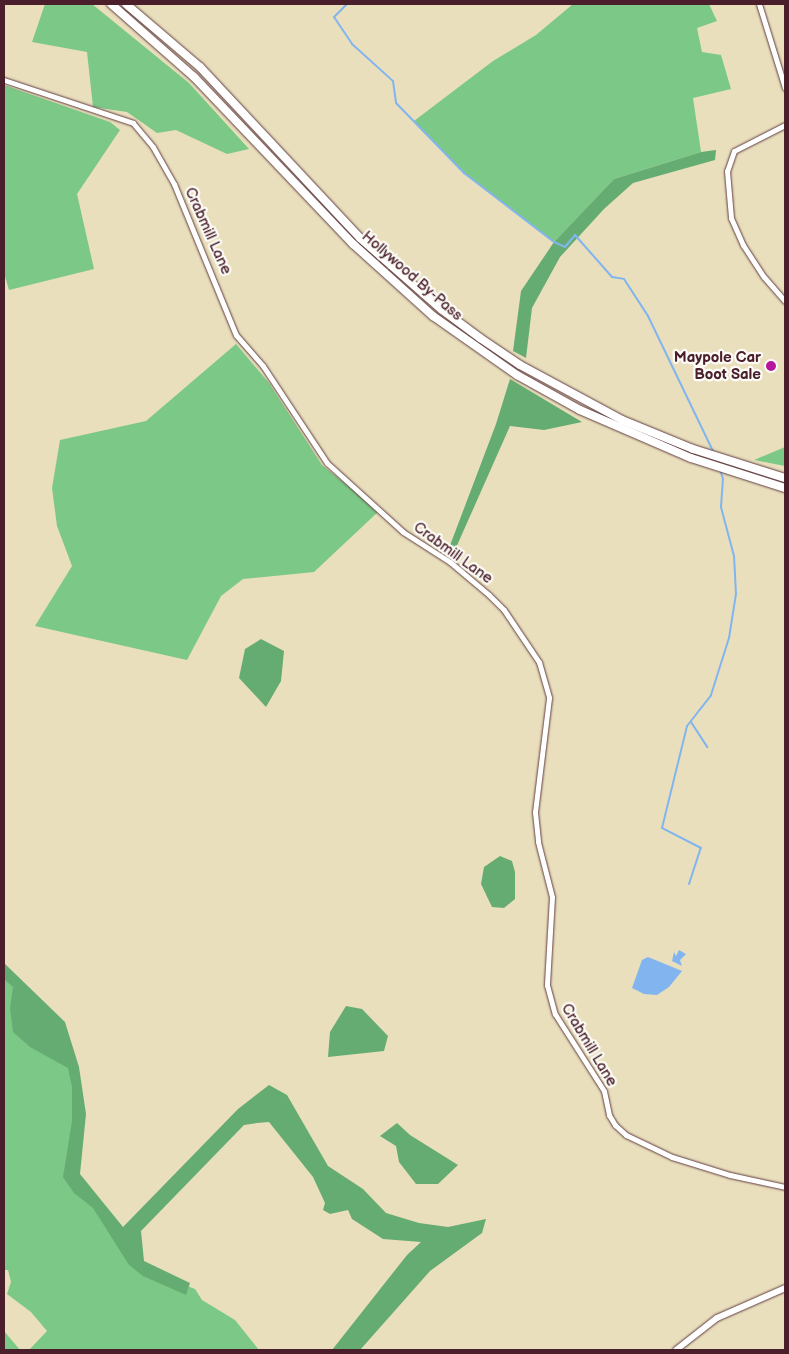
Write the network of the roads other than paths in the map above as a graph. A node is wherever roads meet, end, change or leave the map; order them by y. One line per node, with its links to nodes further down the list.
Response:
1 (110, 4): 9 (highway, Hollywood By-Pass)
2 (126, 4): 8 (highway, Hollywood By-Pass)
3 (759, 4): 5 (street)
4 (4, 80): 10 (street, Crabmill Lane)
5 (785, 88)
6 (785, 124): 7 (street)
7 (785, 301)
8 (785, 478)
9 (785, 488)
10 (785, 1187)
11 (785, 1288): 12 (street)
12 (676, 1350)

